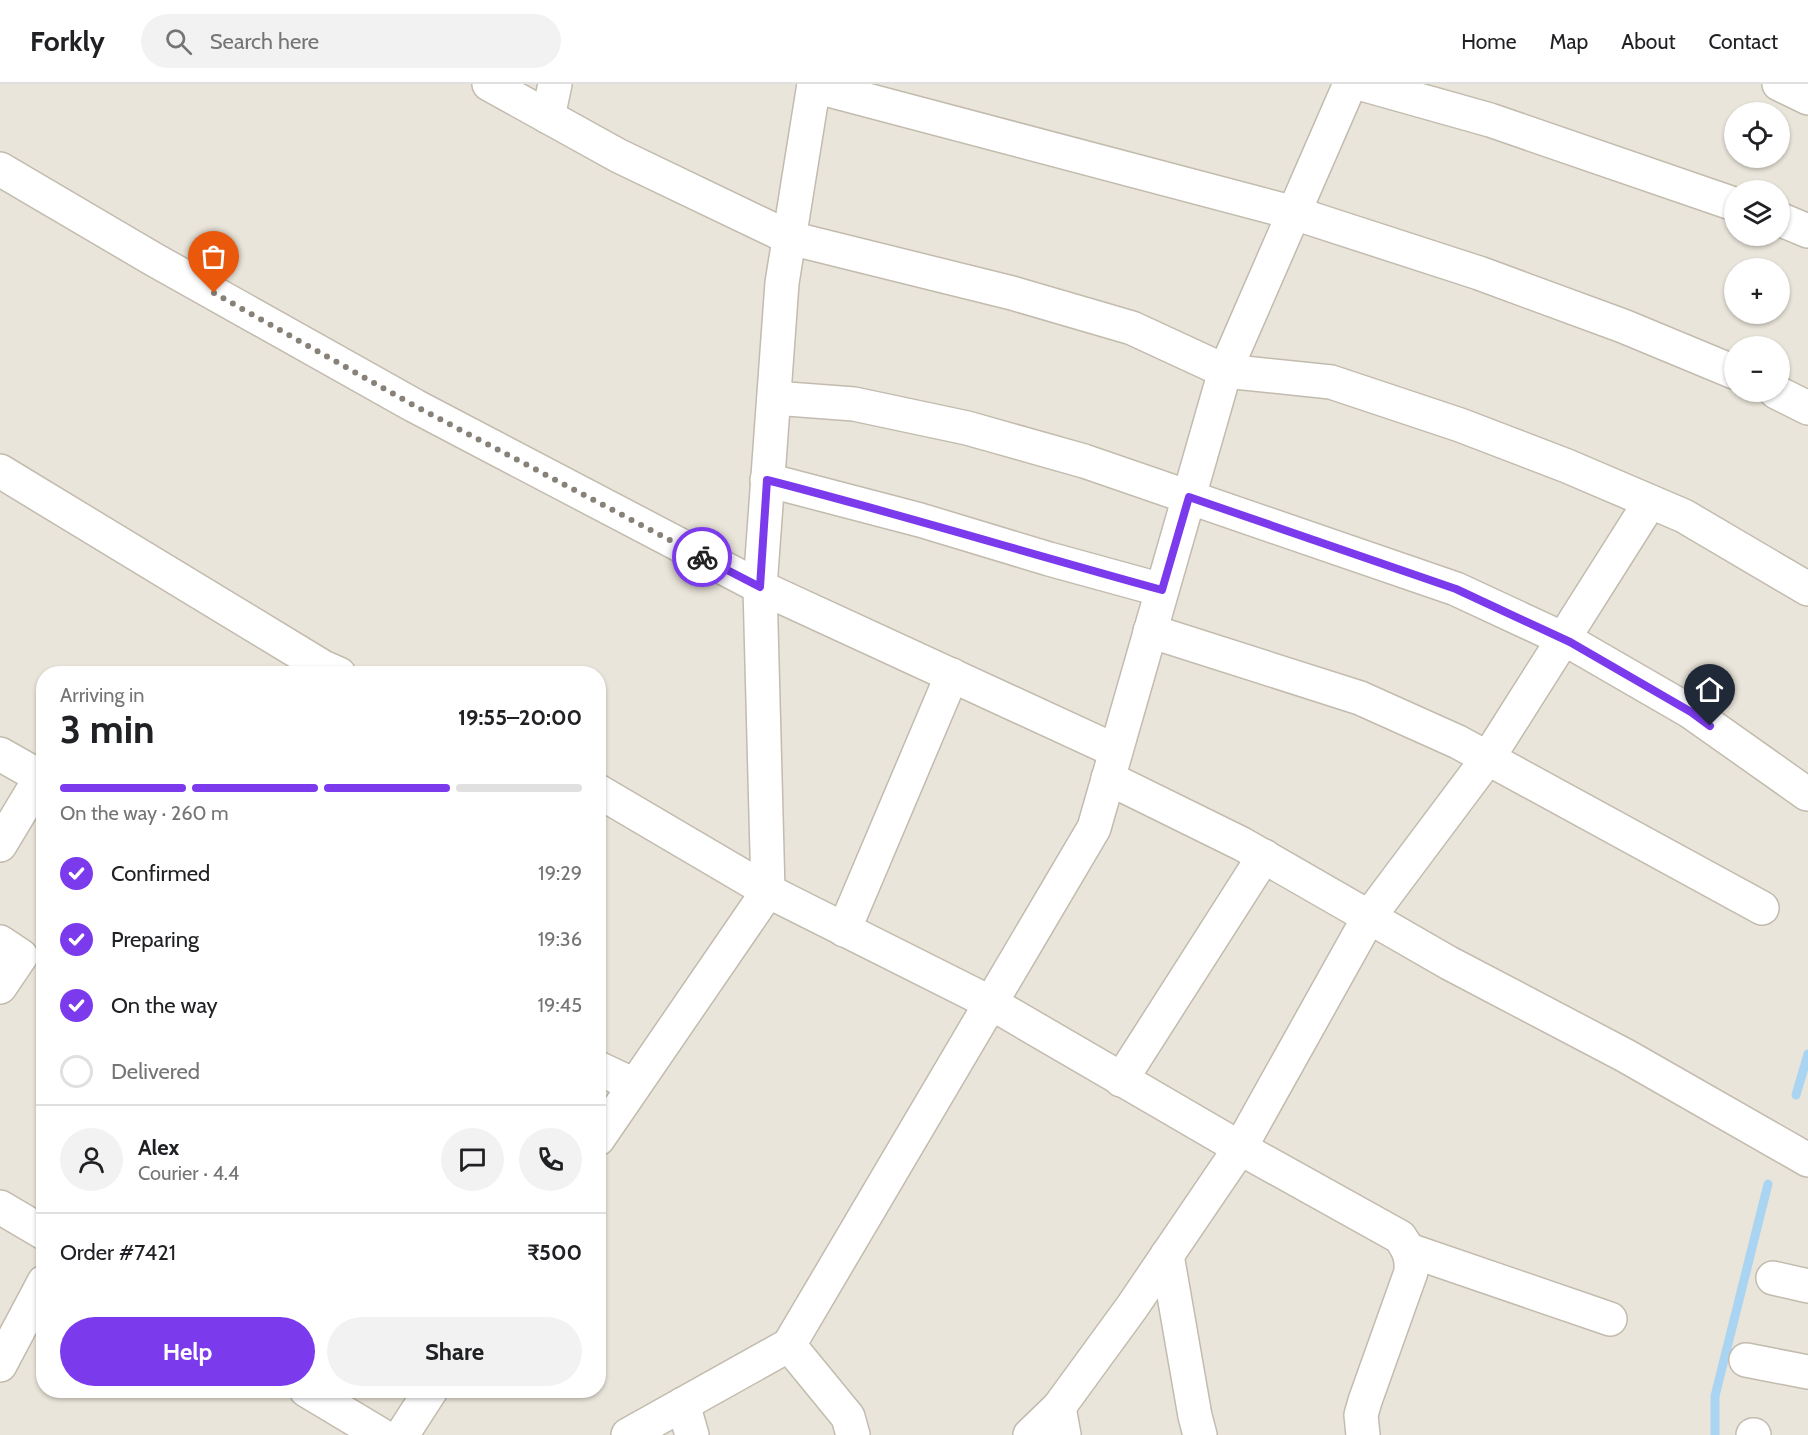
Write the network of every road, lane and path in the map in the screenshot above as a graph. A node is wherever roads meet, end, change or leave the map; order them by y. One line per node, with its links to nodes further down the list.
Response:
1 (489, 84): 8 (street)
2 (555, 84): 8 (street)
3 (1350, 84): 11 (street)
4 (1362, 84): 10 (street)
5 (1779, 84): 7 (street)
6 (814, 85): 11 (street); 14 (street)
7 (1808, 98)
8 (548, 117): 14 (street)
9 (0, 169): 24 (street)
10 (1724, 201)
11 (1294, 213): 15 (street); 16 (street)
12 (1790, 224): 13 (street)
13 (1808, 231)
14 (790, 238): 16 (street); 17 (street)
15 (1724, 368)
16 (1225, 371): 22 (street); 23 (street)
17 (774, 398): 21 (street); 22 (street)
18 (1790, 399): 19 (street)
19 (1808, 408)
20 (0, 471): 29 (street)
21 (767, 480): 24 (street); 26 (street)
22 (1189, 497): 26 (street); 28 (street)
23 (1650, 502): 25 (street); 28 (street)
24 (760, 587): 30 (street); 40 (street)
25 (1808, 589)
26 (1162, 590): 27 (street)
27 (1150, 631): 32 (street); 33 (street)
28 (1564, 639): 32 (street); 36 (street)
29 (323, 666)
30 (952, 675): 33 (street); 43 (street)
31 (0, 754): 34 (street)
32 (1488, 758): 41 (street); 42 (street)
33 (1112, 765): 39 (street); 46 (street)
34 (36, 775)
35 (36, 788): 38 (street)
36 (1807, 794)
37 (606, 796): 40 (street)
38 (0, 845)
39 (1264, 856): 42 (street); 48 (street)
40 (768, 891): 43 (street); 49 (street)
41 (1762, 908)
42 (1369, 917): 51 (street); 52 (street)
43 (844, 930): 46 (street)
44 (22, 957): 45 (street)
45 (0, 987)
46 (991, 1004): 48 (street); 61 (street)
47 (606, 1072): 49 (street)
48 (1121, 1080): 51 (street)
49 (634, 1085): 50 (street)
50 (606, 1127)
51 (1240, 1148): 55 (street); 56 (street)
52 (1808, 1160)
53 (0, 1207): 54 (street)
54 (36, 1228)
55 (1409, 1250): 60 (street); 76 (street)
56 (1167, 1255): 68 (street); 75 (street)
57 (1773, 1278): 58 (street)
58 (1808, 1286)
59 (36, 1297): 63 (street)
60 (1610, 1319)
61 (789, 1345): 67 (street); 73 (street)
62 (1746, 1360): 64 (street)
63 (0, 1365)
64 (1808, 1372)
65 (319, 1398): 69 (street)
66 (426, 1398): 70 (street)
67 (683, 1404): 71 (street); 72 (street)
68 (1061, 1421): 74 (street)
69 (381, 1435)
70 (402, 1435)
71 (628, 1435)
72 (692, 1435)
73 (853, 1435)
74 (1030, 1435)
75 (1200, 1435)
76 (1363, 1435)

